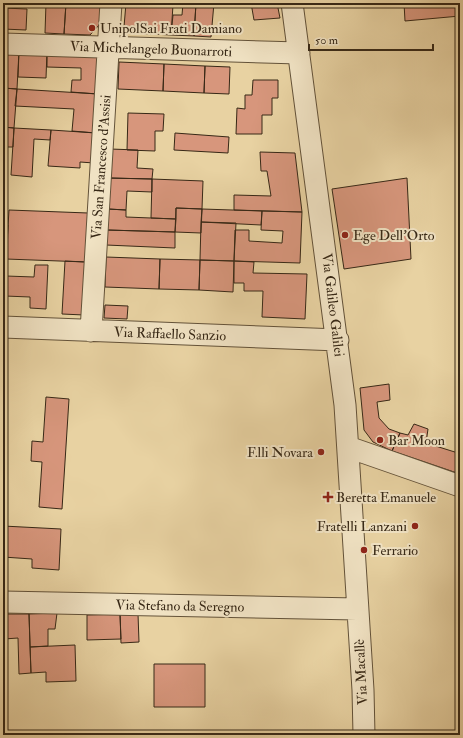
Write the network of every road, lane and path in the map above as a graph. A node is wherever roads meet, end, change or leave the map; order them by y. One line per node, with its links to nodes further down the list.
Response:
1 (112, 3): 4 (street, Via San Francesco d'Assisi)
2 (292, 3): 5 (street, Via Galileo Galilei)
3 (3, 44): 4 (street, Via Michelangelo Buonarroti)
4 (109, 48): 5 (street, Via Michelangelo Buonarroti); 7 (street, Via San Francesco d'Assisi)
5 (298, 53): 8 (street, Via Galileo Galilei)
6 (3, 327): 7 (street, Via Raffaello Sanzio)
7 (91, 330): 8 (street, Via Raffaello Sanzio)
8 (338, 340): 9 (street, Via Galileo Galilei)
9 (348, 447): 10 (street); 12 (street, Via Galileo Galilei)
10 (460, 486)
11 (3, 602): 12 (street, Via Stefano da Seregno)
12 (357, 609): 13 (street, Via Macallè)
13 (364, 735)

